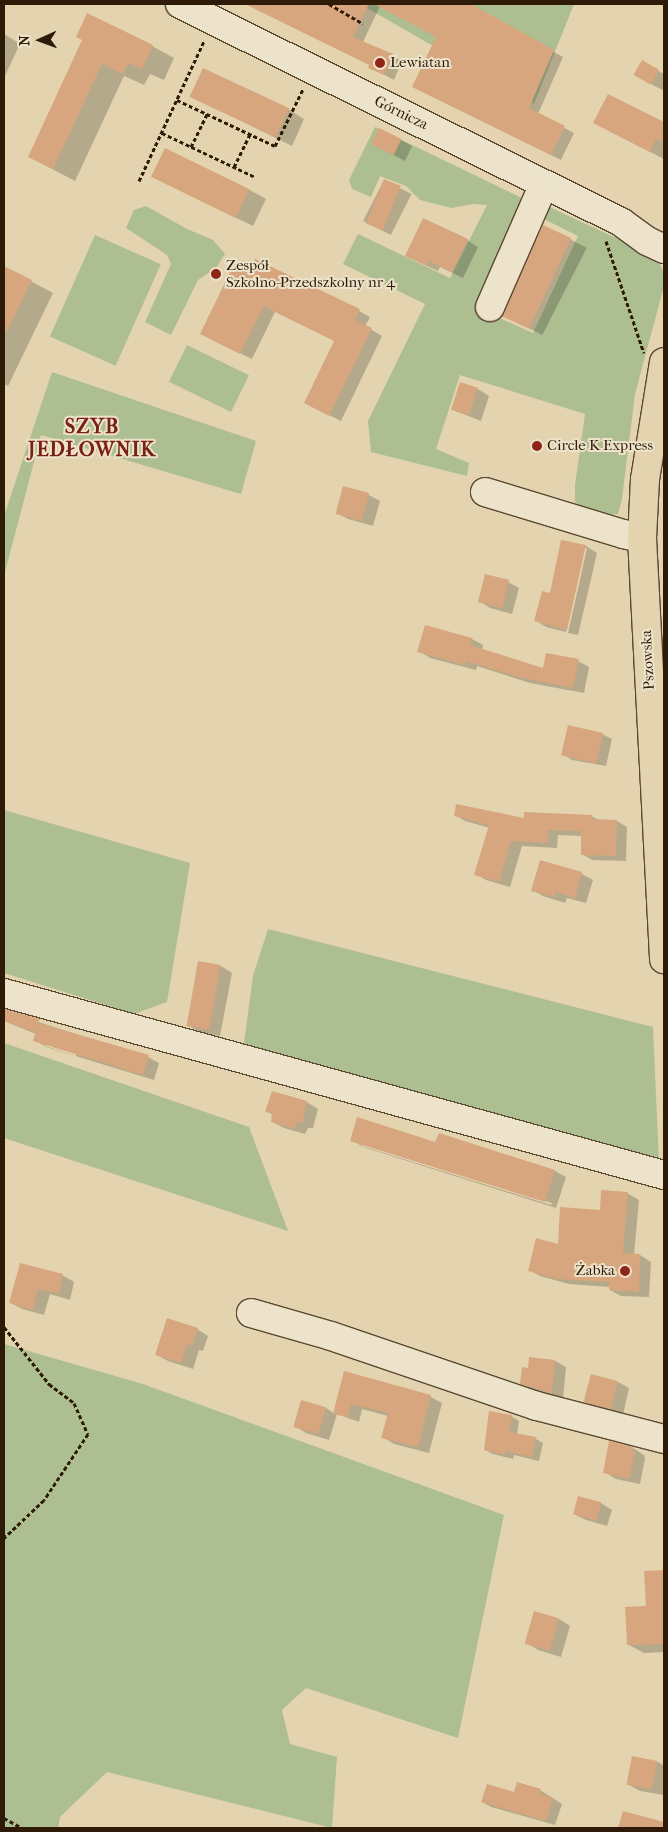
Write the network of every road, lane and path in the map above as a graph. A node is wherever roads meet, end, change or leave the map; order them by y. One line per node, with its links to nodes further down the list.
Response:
1 (184, 4): 16 (street, Górnicza)
2 (329, 4): 3 (path)
3 (363, 24)
4 (209, 41): 8 (path)
5 (296, 82): 6 (path)
6 (304, 86): 7 (path); 11 (path)
7 (312, 90)
8 (177, 100): 9 (path); 10 (path)
9 (207, 114): 11 (path); 12 (path)
10 (162, 133): 12 (path); 15 (path)
11 (250, 134): 13 (path)
12 (191, 147): 13 (path)
13 (234, 167): 14 (path)
14 (255, 177)
15 (139, 181)
16 (544, 184): 17 (street, Górnicza); 19 (street)
17 (613, 229): 18 (street, Górnicza); 20 (path)
18 (663, 246)
19 (490, 307)
20 (655, 362): 22 (main road, Pszowska)
21 (485, 492): 22 (street)
22 (642, 538): 23 (main road, Pszowska)
23 (664, 959)
24 (4, 993): 25 (street)
25 (664, 1175)
26 (251, 1313): 28 (street)
27 (4, 1328): 29 (path)
28 (664, 1438)
29 (4, 1538)
30 (4, 1818): 31 (path)
31 (22, 1828)

